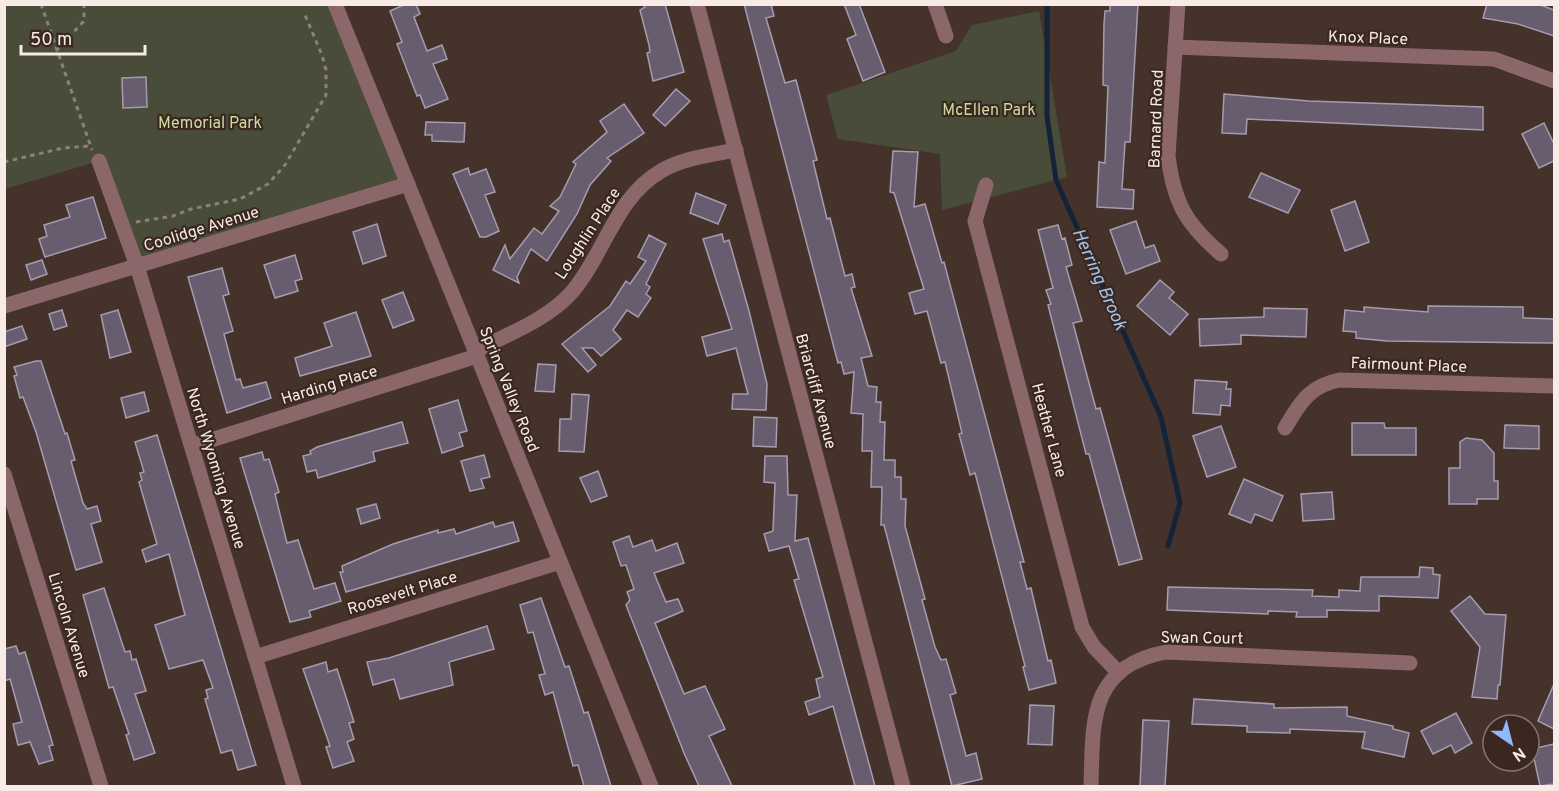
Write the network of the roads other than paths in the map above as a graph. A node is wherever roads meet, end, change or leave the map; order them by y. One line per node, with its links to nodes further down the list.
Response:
1 (335, 4): 10 (street, Spring Valley Road)
2 (697, 4): 8 (street, Briarcliff Avenue)
3 (935, 4): 5 (street)
4 (1178, 4): 6 (street, Barnard Road)
5 (946, 36)
6 (1175, 47): 7 (street, Knox Place); 12 (street, Barnard Road)
7 (1554, 81)
8 (736, 150): 15 (street, Loughlin Place); 27 (street, Briarcliff Avenue)
9 (99, 161): 13 (street, North Wyoming Avenue)
10 (408, 184): 13 (street, Coolidge Avenue); 15 (street, Spring Valley Road)
11 (986, 185): 23 (street, Heather Lane)
12 (1221, 254)
13 (137, 266): 14 (street, Coolidge Avenue); 18 (street, North Wyoming Avenue)
14 (4, 306)
15 (476, 353): 18 (street, Harding Place); 20 (street, Spring Valley Road)
16 (1554, 386): 17 (street, Fairmount Place)
17 (1285, 428)
18 (192, 446): 21 (street, North Wyoming Avenue)
19 (4, 474): 24 (street, Lincoln Avenue)
20 (560, 562): 21 (street, Roosevelt Place); 26 (street, Spring Valley Road)
21 (255, 657): 25 (street, North Wyoming Avenue)
22 (1410, 663): 23 (street, Swan Court)
23 (1119, 673): 28 (street, Swan Court)
24 (101, 786)
25 (294, 786)
26 (651, 786)
27 (903, 786)
28 (1091, 786)

